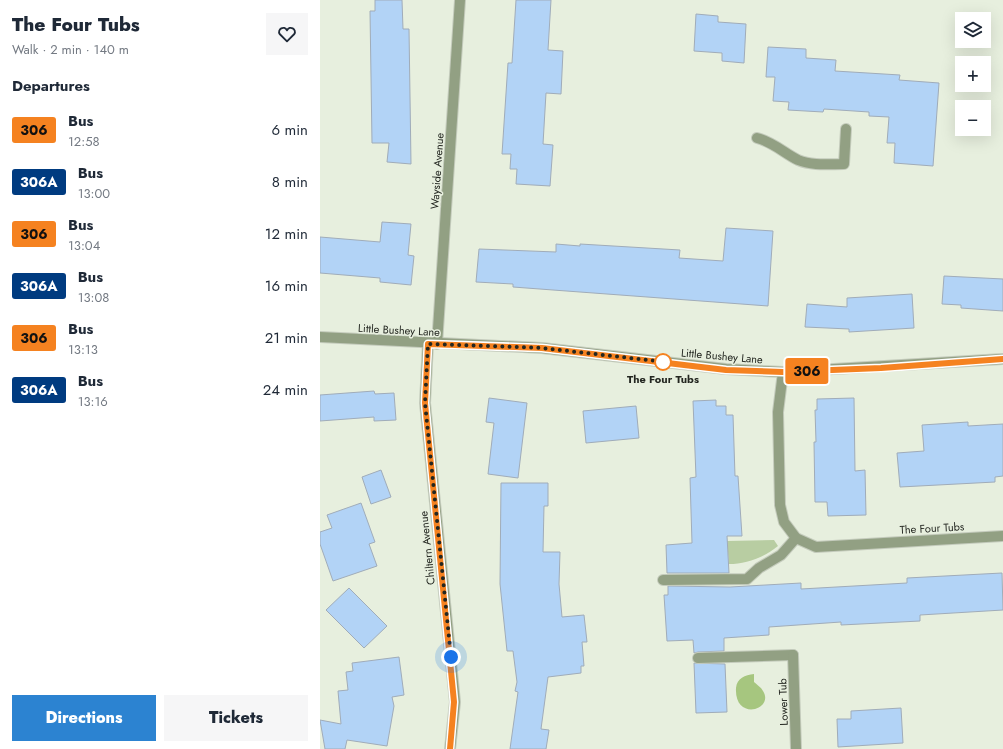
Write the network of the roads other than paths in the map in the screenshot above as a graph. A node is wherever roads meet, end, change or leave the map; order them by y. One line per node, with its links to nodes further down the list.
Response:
1 (460, 0): 5 (street, Wayside Avenue)
2 (846, 130): 3 (street)
3 (757, 138)
4 (320, 337): 5 (street, Little Bushey Lane)
5 (433, 344): 7 (street, Little Bushey Lane); 12 (street, Chiltern Avenue)
6 (1003, 359): 7 (street, Little Bushey Lane)
7 (783, 372): 9 (street, The Four Tubs)
8 (1003, 536): 9 (street, The Four Tubs)
9 (796, 538): 10 (street)
10 (663, 580)
11 (698, 658): 13 (street, Lower Tub)
12 (450, 749)
13 (796, 749)

